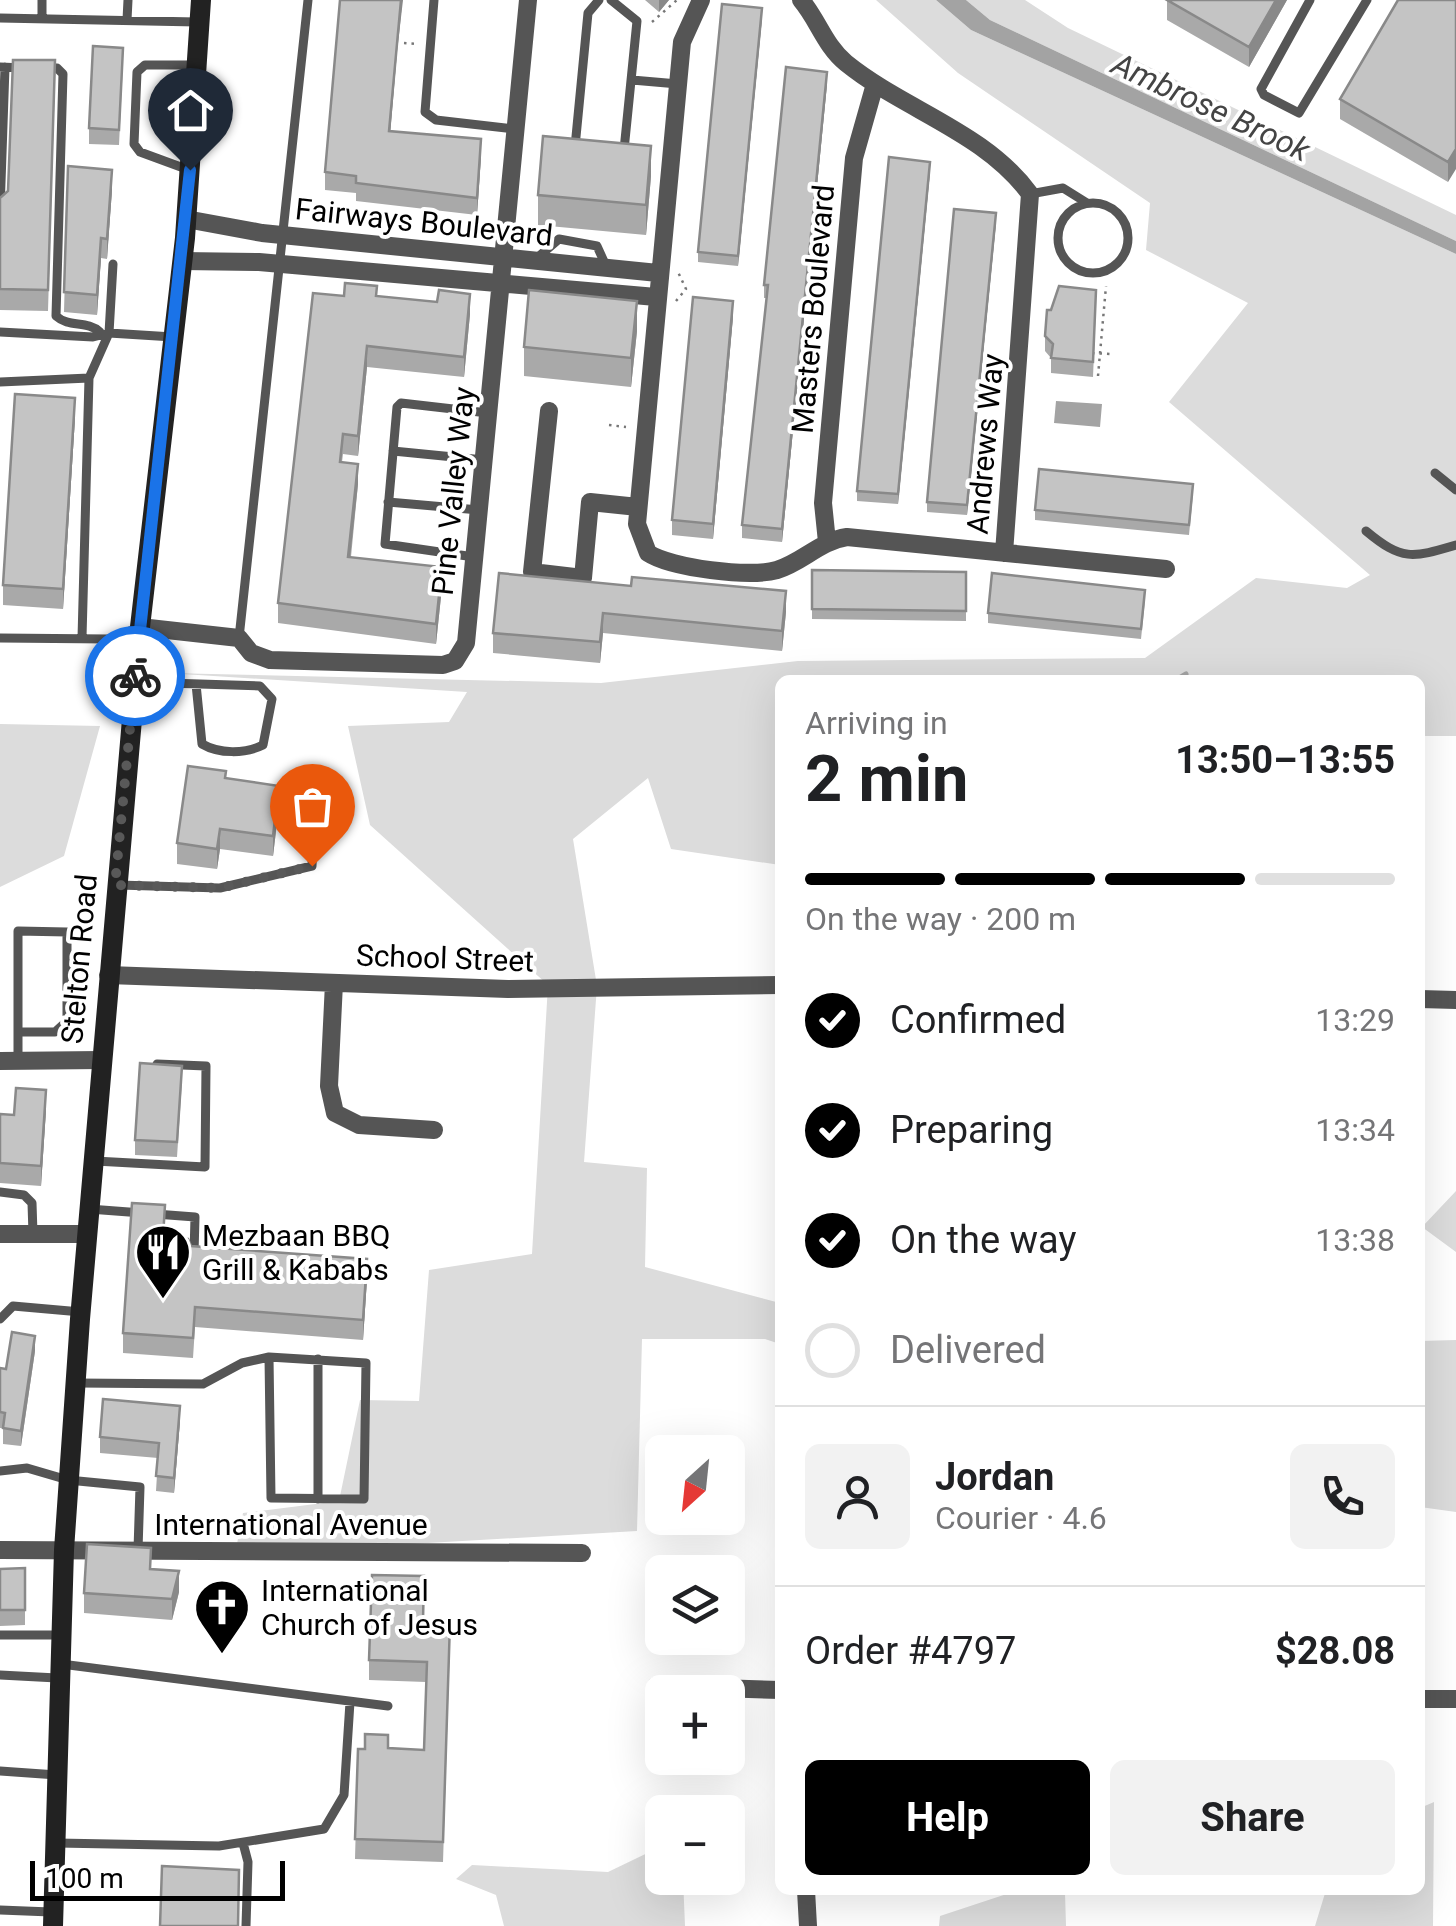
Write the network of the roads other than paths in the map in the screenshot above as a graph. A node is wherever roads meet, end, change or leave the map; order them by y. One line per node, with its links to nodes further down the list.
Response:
1 (42, 0): 14 (lane)
2 (128, 0): 15 (lane)
3 (201, 0): 16 (main road, Stelton Road)
4 (308, 0): 30 (lane)
5 (434, 0): 22 (lane)
6 (528, 0): 22 (street, Pine Valley Way)
7 (599, 0): 23 (lane)
8 (611, 0): 19 (lane)
9 (701, 0): 20 (street, Andrews Way)
10 (801, 0): 21 (street)
11 (1310, 0): 12 (lane)
12 (1367, 0)
13 (0, 18): 14 (lane)
14 (42, 19): 15 (lane)
15 (127, 20): 16 (lane)
16 (200, 22): 17 (main road, Stelton Road)
17 (198, 65): 25 (main road, Stelton Road); 25 (lane)
18 (2, 67): 28 (lane); 41 (lane)
19 (632, 80): 20 (lane); 24 (lane)
20 (678, 84): 35 (street, Andrews Way)
21 (875, 84): 26 (street); 55 (street, Masters Boulevard)
22 (514, 129): 31 (street, Pine Valley Way)
23 (591, 148)
24 (608, 149)
25 (190, 170): 29 (main road, Stelton Road)
26 (1030, 194): 27 (lane); 57 (street, Andrews Way)
27 (1087, 203): 27 (lane)
28 (0, 211)
29 (186, 219): 30 (street, Fairways Boulevard); 32 (main road, Stelton Road)
30 (282, 235): 31 (street, Fairways Boulevard); 34 (lane)
31 (502, 258): 35 (street, Fairways Boulevard); 36 (street, Pine Valley Way)
32 (182, 261): 34 (street, Fairways Boulevard); 42 (main road, Stelton Road)
33 (113, 264): 41 (lane)
34 (278, 264): 36 (street, Fairways Boulevard); 63 (lane)
35 (658, 273): 38 (street, Andrews Way)
36 (501, 284): 37 (street, Fairways Boulevard); 45 (street, Pine Valley Way)
37 (627, 295): 38 (street, Fairways Boulevard); 39 (lane)
38 (656, 297): 52 (street, Andrews Way)
39 (611, 307)
40 (0, 332): 41 (lane)
41 (105, 332): 42 (lane); 43 (lane)
42 (174, 337): 60 (main road, Stelton Road)
43 (89, 378): 44 (lane); 62 (lane)
44 (0, 382)
45 (488, 412): 47 (lane); 48 (street, Pine Valley Way)
46 (548, 412): 52 (street)
47 (394, 451): 48 (lane); 51 (lane)
48 (484, 460): 53 (street, Pine Valley Way)
49 (1435, 472): 50 (lane)
50 (1456, 490)
51 (388, 502): 53 (lane); 58 (lane)
52 (638, 507): 55 (street, Andrews Way)
53 (479, 510): 58 (street, Pine Valley Way)
54 (1366, 531): 56 (lane)
55 (826, 542): 57 (street, Andrews Way)
56 (1456, 546)
57 (1004, 553): 59 (street)
58 (474, 557): 63 (street, Pine Valley Way)
59 (1166, 569)
60 (140, 627): 62 (lane); 63 (street, Pine Valley Way); 64 (main road, Stelton Road)
61 (0, 638): 62 (lane)
62 (82, 638)
63 (240, 638)
64 (135, 682): 65 (lane); 67 (main road, Stelton Road)
65 (196, 684): 65 (lane)
66 (314, 815): 67 (lane)
67 (115, 885): 68 (main road, Stelton Road)
68 (108, 975): 69 (street, School Street); 74 (main road, Stelton Road)
69 (334, 983): 70 (street, School Street); 77 (street)
70 (775, 985)
71 (1425, 999): 72 (street)
72 (1456, 1000)
73 (18, 1032): 73 (lane); 75 (lane)
74 (101, 1060): 75 (street); 78 (main road, Stelton Road)
75 (9, 1061)
76 (149, 1064): 78 (lane)
77 (434, 1130)
78 (93, 1161): 80 (main road, Stelton Road)
79 (0, 1192): 82 (lane)
80 (89, 1209): 83 (main road, Stelton Road); 84 (lane)
81 (0, 1234): 82 (street)
82 (33, 1234): 83 (street)
83 (87, 1234): 85 (main road, Stelton Road)
84 (194, 1254)
85 (80, 1312): 86 (lane); 89 (main road, Stelton Road)
86 (0, 1319)
87 (269, 1357): 88 (lane); 89 (lane); 92 (lane)
88 (318, 1359): 92 (lane); 92 (lane)
89 (76, 1383): 91 (main road, Stelton Road)
90 (0, 1471): 91 (lane)
91 (68, 1480): 94 (main road, Stelton Road); 95 (lane)
92 (318, 1498)
93 (0, 1550): 94 (street, International Avenue)
94 (64, 1550): 95 (street, International Avenue); 98 (main road, Stelton Road)
95 (138, 1550): 96 (street, International Avenue)
96 (582, 1553)
97 (0, 1635): 98 (lane)
98 (62, 1635): 99 (main road, Stelton Road)
99 (61, 1671): 100 (lane); 105 (lane); 108 (main road, Stelton Road)
100 (0, 1676)
101 (745, 1689): 102 (street)
102 (775, 1690)
103 (1425, 1699): 104 (street)
104 (1456, 1699)
105 (350, 1702): 106 (lane); 110 (lane)
106 (388, 1706)
107 (0, 1771): 108 (lane)
108 (57, 1775): 109 (main road, Stelton Road)
109 (55, 1842): 110 (lane); 113 (main road, Stelton Road)
110 (243, 1843): 115 (lane)
111 (806, 1895): 116 (street)
112 (5, 1910): 113 (lane); 114 (lane)
113 (54, 1919)
114 (10, 1926)
115 (246, 1926)
116 (808, 1926)

